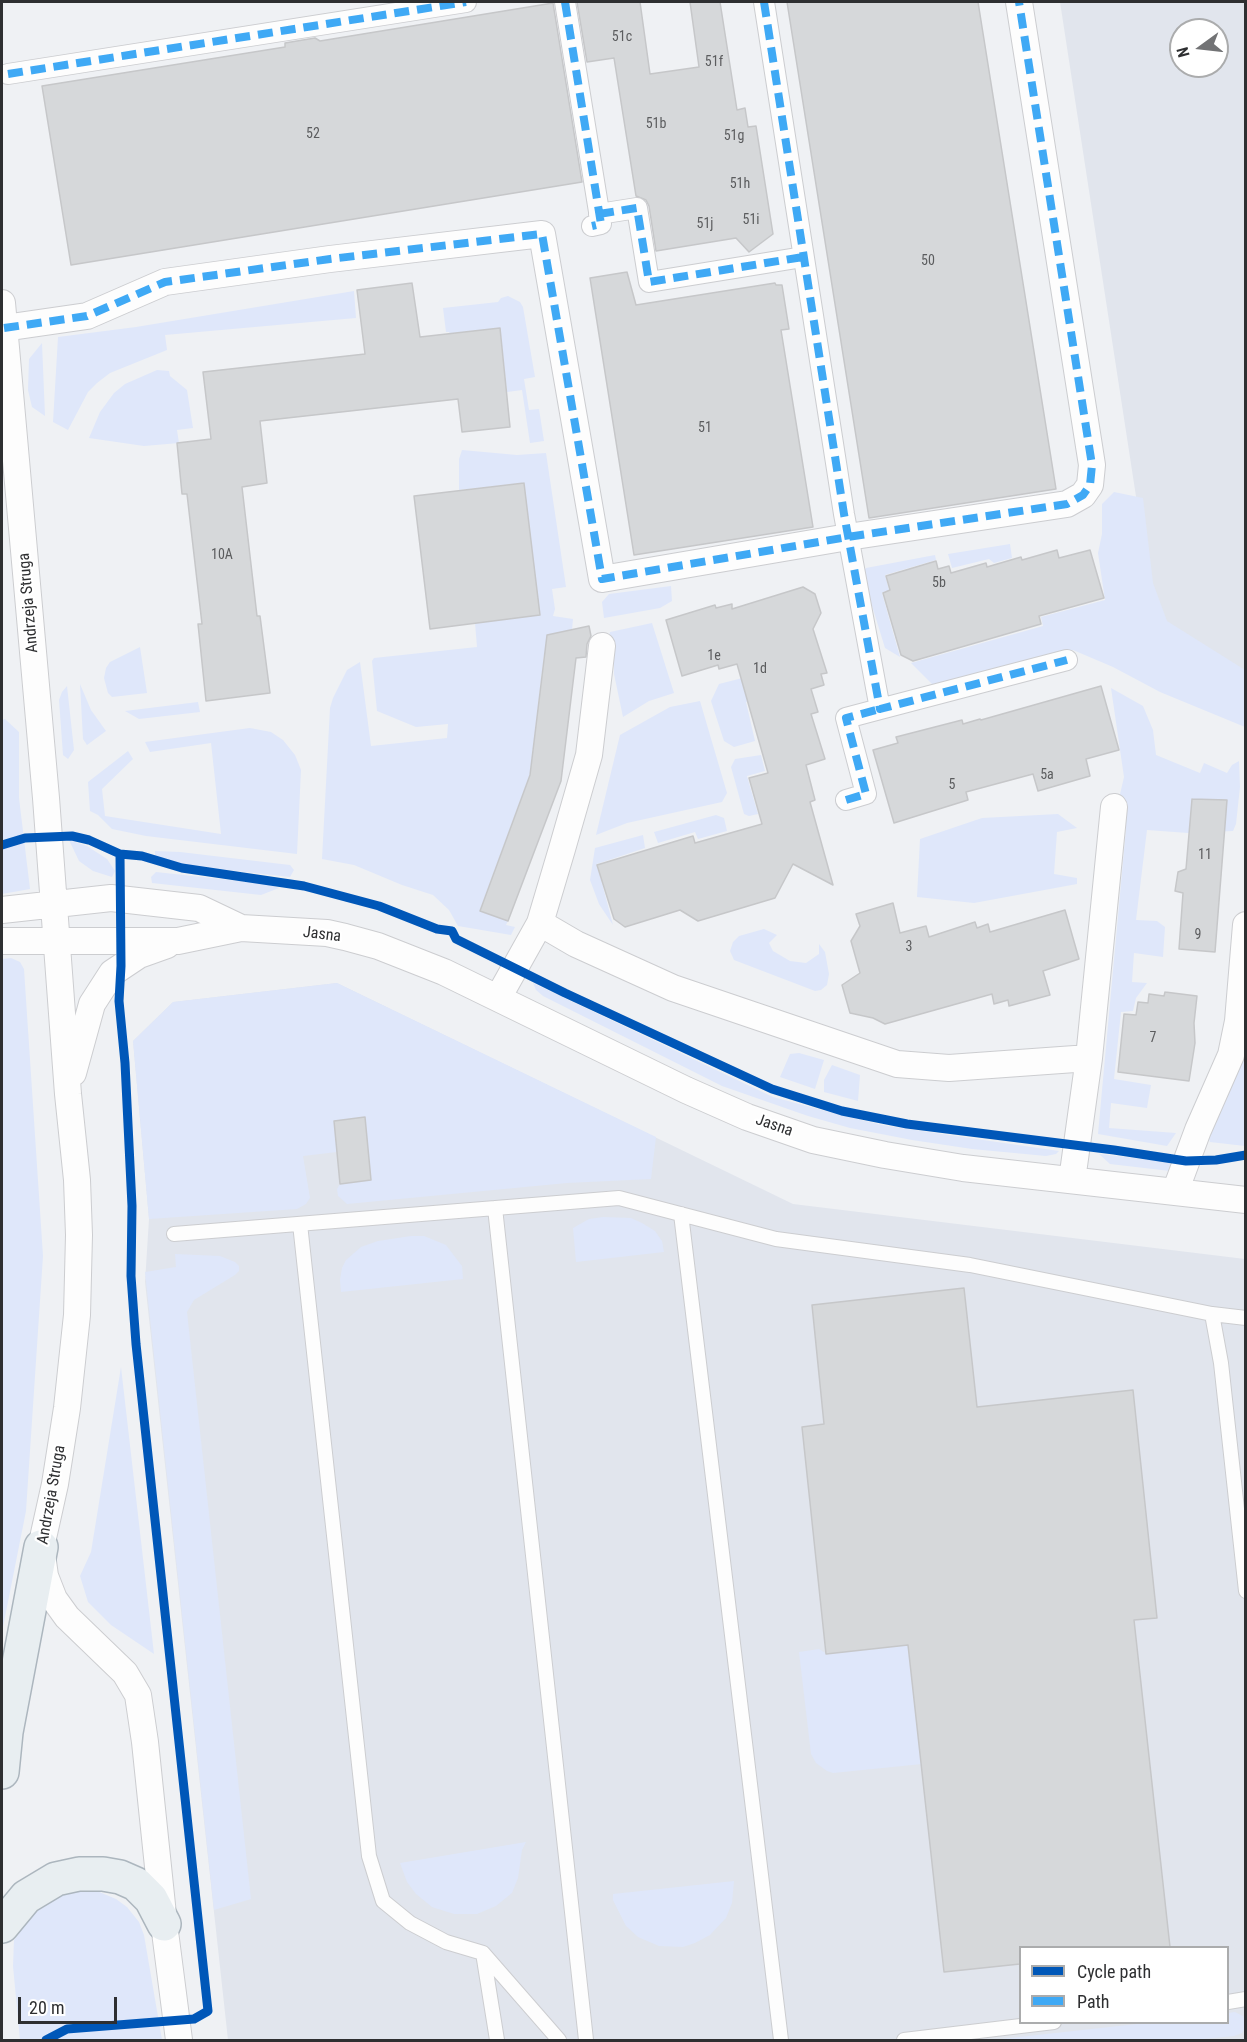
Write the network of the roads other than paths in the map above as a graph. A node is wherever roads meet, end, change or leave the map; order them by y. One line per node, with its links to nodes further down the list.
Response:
1 (466, 2): 5 (street)
2 (565, 2): 6 (street)
3 (764, 2): 6 (street)
4 (1019, 2): 8 (street)
5 (8, 74)
6 (803, 257): 8 (street)
7 (3, 316): 8 (street); 14 (street, Andrzeja Struga)
8 (848, 537): 11 (street)
9 (602, 646): 16 (street)
10 (1066, 660): 11 (street)
11 (880, 709): 12 (street)
12 (846, 800)
13 (1114, 807): 23 (street)
14 (54, 903): 15 (street); 18 (street, Jasna); 19 (street, Andrzeja Struga)
15 (2, 910)
16 (540, 923): 22 (street); 23 (street)
17 (1245, 925): 26 (street)
18 (241, 928): 21 (street, Jasna); 22 (street, Jasna)
19 (57, 940): 20 (street); 21 (street, Jasna); 24 (street, Andrzeja Struga)
20 (2, 941)
21 (178, 941): 24 (street, Andrzeja Struga)
22 (498, 998): 25 (street, Jasna)
23 (1089, 1058): 25 (street)
24 (68, 1094): 34 (street, Andrzeja Struga)
25 (1072, 1180): 26 (street, Jasna)
26 (1175, 1192): 27 (street, Jasna)
27 (1245, 1200)
28 (495, 1208): 29 (lane); 30 (lane); 46 (lane)
29 (681, 1214): 32 (lane); 47 (lane)
30 (300, 1224): 31 (lane); 39 (lane)
31 (174, 1234)
32 (1212, 1314): 33 (lane); 35 (lane)
33 (1245, 1318)
34 (41, 1547): 36 (main road); 37 (street, Andrzeja Struga)
35 (1245, 1592)
36 (2, 1772)
37 (164, 1924): 38 (main road); 43 (street, Andrzeja Struga)
38 (2, 1926)
39 (483, 1953): 44 (lane); 45 (lane)
40 (1245, 2000): 41 (lane)
41 (1229, 2002)
42 (1037, 2024): 48 (lane)
43 (179, 2040)
44 (497, 2040)
45 (559, 2040)
46 (586, 2040)
47 (781, 2040)
48 (904, 2040)

